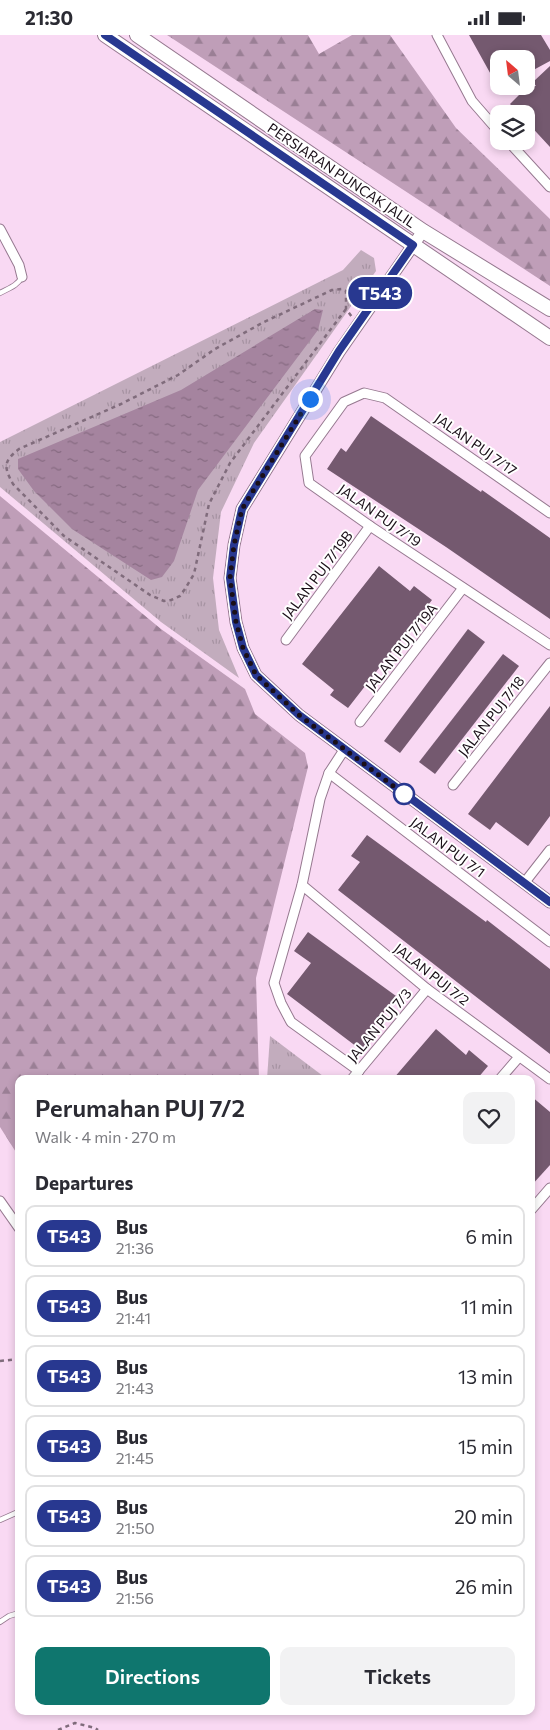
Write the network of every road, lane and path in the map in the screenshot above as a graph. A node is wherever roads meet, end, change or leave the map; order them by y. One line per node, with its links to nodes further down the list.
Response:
1 (105, 35): 9 (main road, PERSIARAN PUNCAK JALIL)
2 (137, 35): 8 (main road, PERSIARAN PUNCAK JALIL)
3 (437, 35): 4 (street)
4 (490, 121)
5 (516, 150): 6 (street)
6 (550, 187)
7 (0, 229): 10 (street)
8 (424, 231): 9 (street); 13 (main road, PERSIARAN PUNCAK JALIL)
9 (413, 245): 14 (main road, PERSIARAN PUNCAK JALIL); 23 (street)
10 (22, 277): 11 (lane)
11 (0, 293)
12 (346, 309): 12 (path)
13 (550, 309)
14 (550, 338)
15 (385, 398): 16 (street, JALAN PUJ 7/17); 17 (street, JALAN PUJ 7/19)
16 (550, 513)
17 (370, 526): 18 (street, JALAN PUJ 7/19); 19 (street, JALAN PUJ 7/19B)
18 (463, 588): 20 (street, JALAN PUJ 7/19); 22 (street, JALAN PUJ 7/19A)
19 (286, 640)
20 (550, 645)
21 (550, 663): 25 (street, JALAN PUJ 7/18)
22 (360, 722)
23 (344, 750): 24 (street); 27 (street)
24 (329, 773): 28 (street); 30 (street, JALAN PUJ 7/1)
25 (453, 785)
26 (550, 850): 27 (street)
27 (525, 883): 29 (street)
28 (302, 885): 31 (street, JALAN PUJ 7/2); 33 (street)
29 (550, 902)
30 (550, 941)
31 (427, 989): 32 (street, JALAN PUJ 7/2); 33 (street, JALAN PUJ 7/3)
32 (519, 1057): 35 (street); 36 (street, JALAN PUJ 7/2)
33 (359, 1071): 34 (street, JALAN PUJ 7/3)
34 (356, 1075)
35 (503, 1075)
36 (550, 1079)
37 (550, 1188): 39 (street)
38 (0, 1201): 40 (street)
39 (535, 1205)
40 (15, 1222)
41 (15, 1359): 42 (path)
42 (0, 1361)
43 (15, 1513): 44 (lane)
44 (0, 1520)
45 (15, 1614): 46 (lane)
46 (0, 1622)
47 (58, 1730): 48 (path)
48 (98, 1730)

